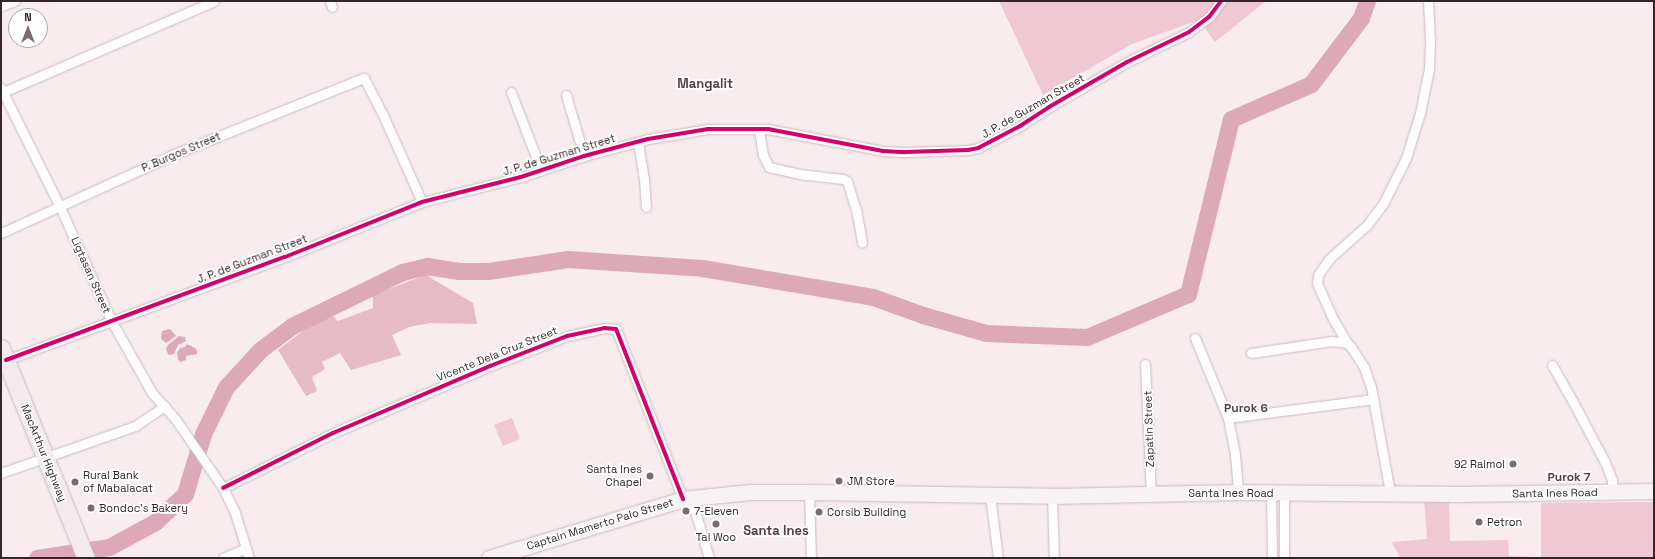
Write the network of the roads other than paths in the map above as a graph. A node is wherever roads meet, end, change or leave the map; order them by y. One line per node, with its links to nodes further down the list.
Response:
1 (15, 1): 5 (street)
2 (214, 1): 6 (street)
3 (1221, 1): 9 (street, J. P. de Guzman Street)
4 (1428, 1): 20 (street)
5 (1, 6)
6 (2, 90): 14 (street, Ligtasan Street)
7 (511, 92): 12 (street)
8 (566, 95): 11 (street)
9 (759, 130): 10 (street, J. P. de Guzman Street); 17 (street)
10 (638, 142): 11 (street, J. P. de Guzman Street); 15 (street)
11 (584, 156): 12 (street, J. P. de Guzman Street)
12 (541, 170): 13 (street, J. P. de Guzman Street)
13 (422, 202): 14 (street, P. Burgos Street); 18 (street, J. P. de Guzman Street)
14 (60, 207): 16 (street, P. Burgos Street); 18 (street, Ligtasan Street)
15 (646, 207)
16 (1, 233)
17 (862, 243)
18 (112, 322): 22 (street, J. P. de Guzman Street); 26 (street, Ligtasan Street)
19 (1196, 338): 27 (street)
20 (1347, 343): 21 (street); 25 (street)
21 (1251, 352)
22 (4, 354): 28 (highway, MacArthur Highway)
23 (1146, 364): 37 (street, Zapatin Street)
24 (1552, 365): 34 (street)
25 (1374, 399): 27 (street); 36 (street)
26 (165, 406): 28 (street); 30 (street, Ligtasan Street)
27 (1228, 418): 33 (street)
28 (46, 458): 29 (street); 46 (highway, MacArthur Highway)
29 (1, 473)
30 (223, 488): 40 (street, Vicente Dela Cruz Street); 43 (street, Ligtasan Street)
31 (1654, 491): 34 (main road, Santa Ines Road)
32 (809, 492): 38 (main road, Santa Ines Road); 40 (main road, Captain Mamerto Palo Street); 51 (street)
33 (1238, 492): 35 (main road, Santa Ines Road); 37 (main road, Santa Ines Road)
34 (1612, 492): 36 (main road, Santa Ines Road)
35 (1278, 493): 36 (main road, Santa Ines Road); 41 (street); 42 (street)
36 (1390, 493)
37 (1151, 494): 39 (main road, Santa Ines Road)
38 (990, 496): 39 (main road, Santa Ines Road); 52 (street)
39 (1052, 496): 53 (street)
40 (687, 498): 49 (main road, Captain Mamerto Palo Street); 50 (street)
41 (1272, 527): 42 (street); 44 (street)
42 (1284, 527): 45 (street)
43 (246, 548): 47 (street); 48 (street, Ligtasan Street)
44 (1272, 556): 45 (street)
45 (1284, 556)
46 (86, 558)
47 (223, 558)
48 (249, 558)
49 (489, 558)
50 (709, 558)
51 (811, 558)
52 (998, 558)
53 (1054, 558)

